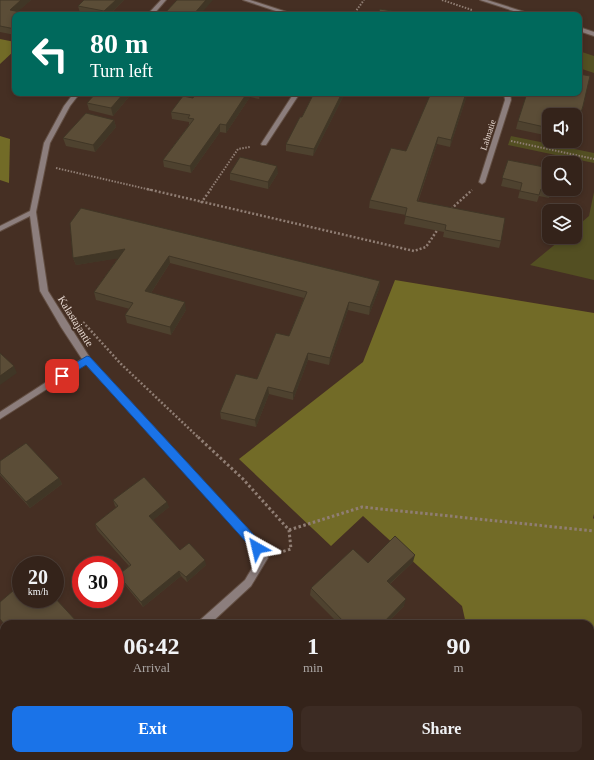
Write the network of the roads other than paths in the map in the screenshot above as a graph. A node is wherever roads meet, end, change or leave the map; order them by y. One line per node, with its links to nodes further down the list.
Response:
1 (164, 0): 4 (street)
2 (245, 0): 5 (street)
3 (482, 0): 6 (street)
4 (153, 12)
5 (283, 12)
6 (521, 12)
7 (582, 30): 8 (street)
8 (594, 34)
9 (75, 96): 14 (street, Kalastajantie)
10 (295, 96): 12 (street)
11 (507, 96): 13 (street, Lahnatie)
12 (264, 144)
13 (482, 182)
14 (33, 212): 15 (street); 16 (street, Kalastajantie)
15 (0, 229)
16 (87, 360): 17 (street); 18 (street, Kalastajantie)
17 (0, 416)
18 (208, 620)

